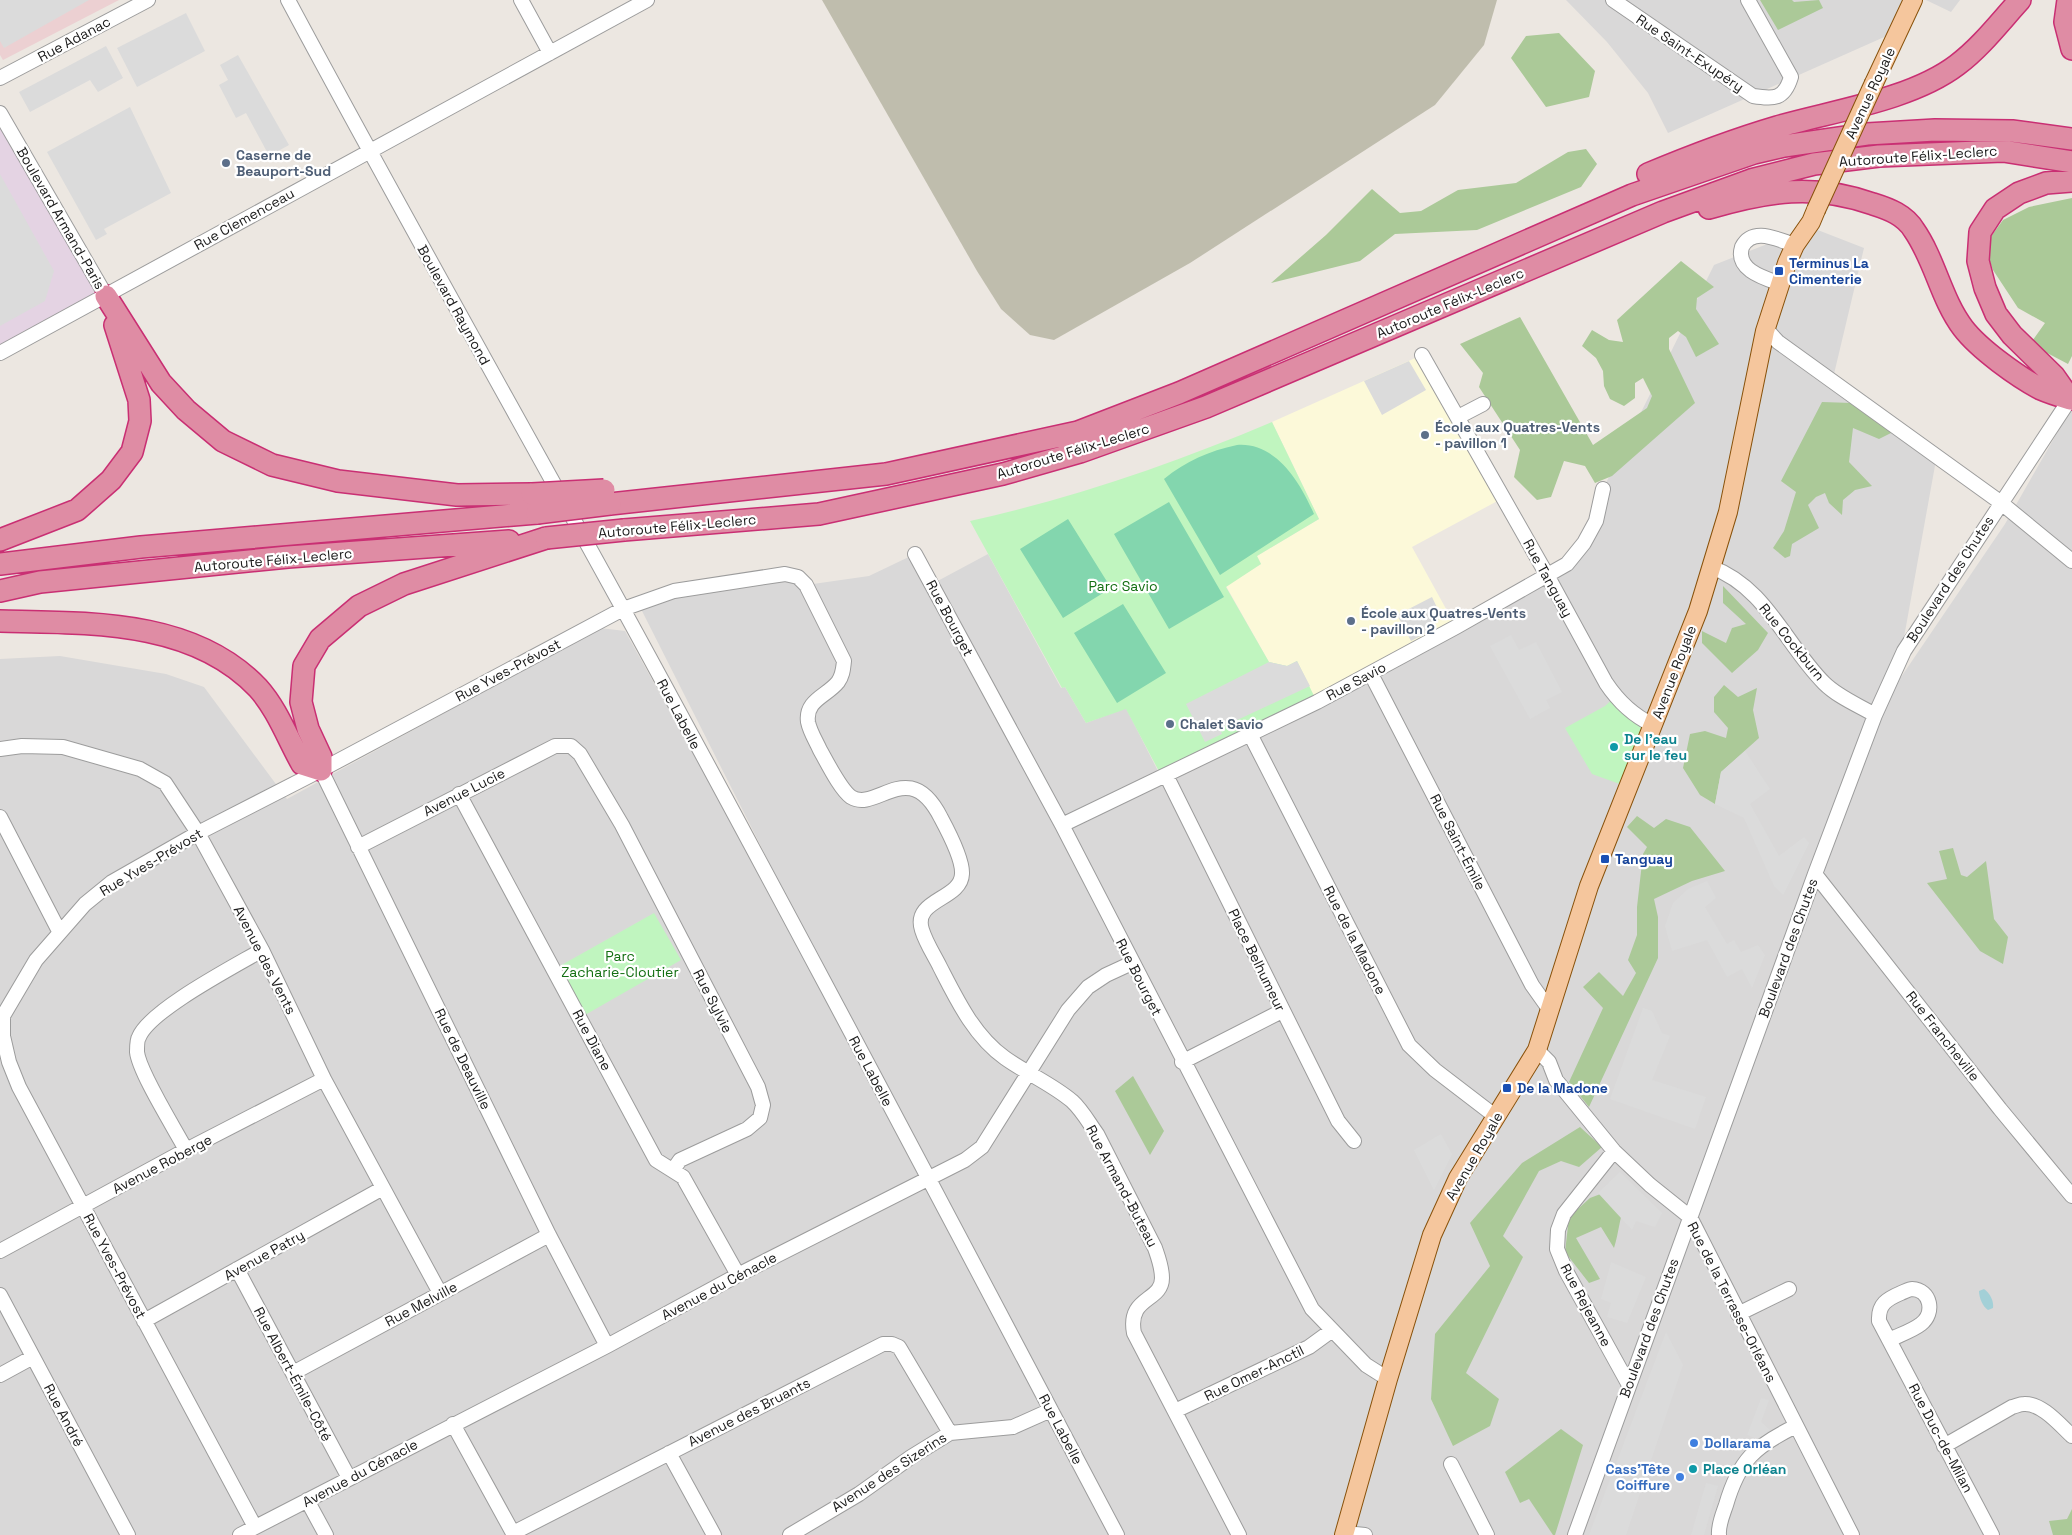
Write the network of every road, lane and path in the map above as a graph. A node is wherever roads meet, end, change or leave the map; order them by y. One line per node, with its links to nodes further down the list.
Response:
1 (148, 0): 12 (street, Rue Adanac)
2 (288, 0): 15 (street, Boulevard Raymond)
3 (521, 0): 11 (street)
4 (647, 0): 11 (street, Rue Clemenceau)
5 (1613, 0): 6 (street, Rue Saint-Exupéry)
6 (1748, 0)
7 (1913, 0): 20 (main road, Avenue Royale, bridge)
8 (2020, 0): 18 (highway)
9 (2068, 0): 10 (highway)
10 (2072, 49)
11 (550, 53): 15 (street, Rue Clemenceau)
12 (0, 78)
13 (0, 113): 22 (street, Boulevard Armand-Paris)
14 (2072, 139): 18 (highway, Autoroute Félix-Leclerc)
15 (369, 151): 22 (street, Rue Clemenceau); 41 (street, Boulevard Raymond)
16 (2072, 162): 19 (highway, Autoroute Félix-Leclerc)
17 (2072, 181): 26 (highway)
18 (1632, 195): 31 (highway, Autoroute Félix-Leclerc, bridge)
19 (1663, 212): 26 (highway); 32 (highway, Autoroute Félix-Leclerc, bridge)
20 (1795, 245): 21 (main road, Avenue Royale); 21 (street)
21 (1780, 284): 23 (main road, Avenue Royale)
22 (106, 296): 24 (street, Rue Clemenceau); 31 (highway); 33 (highway)
23 (1766, 329): 30 (street); 37 (main road, Avenue Royale)
24 (0, 353)
25 (1422, 355): 28 (street, Rue Tanguay)
26 (2071, 397): 30 (street, Boulevard des Chutes)
27 (1483, 404): 28 (street)
28 (1458, 417): 39 (street, Rue Tanguay)
29 (1604, 489): 39 (street, Rue Savio)
30 (2000, 502): 35 (street); 44 (street, Boulevard des Chutes)
31 (535, 504): 36 (highway, Autoroute Félix-Leclerc)
32 (546, 538): 40 (highway, Autoroute Félix-Leclerc); 49 (highway)
33 (0, 540)
34 (915, 554): 53 (street, Rue Bourget)
35 (2072, 561)
36 (0, 564)
37 (1711, 567): 44 (street, Rue Cockburn); 45 (main road, Avenue Royale)
38 (785, 574): 41 (street, Rue Yves-Prévost); 65 (street, Rue Armand-Buteau)
39 (1547, 575): 43 (street, Rue Savio); 45 (street, Rue Tanguay)
40 (0, 591)
41 (623, 609): 49 (street, Rue Yves-Prévost); 72 (street, Rue Labelle)
42 (0, 621): 49 (highway)
43 (1371, 674): 46 (street, Rue Savio); 60 (street, Rue Saint-Émile)
44 (1875, 715): 56 (street, Boulevard des Chutes)
45 (1653, 725): 60 (main road, Avenue Royale)
46 (1250, 734): 50 (street, Rue Savio); 67 (street, Rue de la Madone)
47 (571, 746): 51 (street, Avenue Lucie); 71 (street, Rue Sylvie)
48 (0, 749): 54 (street, Avenue des Vents)
49 (321, 770): 54 (street, Rue Yves-Prévost); 55 (street, Rue de Deauville)
50 (1166, 775): 53 (street, Rue Savio); 61 (street, Place Belhumeur)
51 (459, 794): 55 (street, Avenue Lucie); 71 (street, Rue Diane)
52 (0, 817): 57 (street)
53 (1062, 825): 59 (street, Rue Bourget)
54 (198, 833): 57 (street, Rue Yves-Prévost); 58 (street, Avenue des Vents)
55 (358, 847): 77 (street, Rue de Deauville)
56 (1816, 874): 74 (street, Rue Francheville); 76 (street, Boulevard des Chutes)
57 (59, 931): 62 (street, Rue Yves-Prévost)
58 (262, 950): 66 (street, Avenue des Vents); 69 (street)
59 (1132, 964): 64 (street, Rue Bourget); 65 (street, Avenue du Cénacle)
60 (1549, 1009): 63 (main road, Avenue Royale)
61 (1282, 1011): 64 (street); 68 (street, Place Belhumeur)
62 (1, 1015): 75 (street, Rue Yves-Prévost)
63 (1537, 1050): 67 (main road, Avenue Royale); 70 (street, Rue de la Terrasse-Orléans)
64 (1182, 1062): 86 (street, Rue Bourget)
65 (1029, 1073): 72 (street, Avenue du Cénacle); 95 (street, Rue Armand-Buteau)
66 (324, 1079): 69 (street, Avenue Roberge); 73 (street, Avenue des Vents)
67 (1495, 1116): 92 (main road, Avenue Royale)
68 (1354, 1141)
69 (186, 1150): 75 (street, Avenue Roberge)
70 (1614, 1151): 76 (street, Rue de la Terrasse-Orléans); 93 (street, Rue Rejeanne)
71 (673, 1170): 80 (street, Rue Diane)
72 (929, 1179): 80 (street, Avenue du Cénacle); 94 (street, Rue Labelle)
73 (383, 1188): 79 (street, Avenue Patry); 82 (street, Avenue des Vents)
74 (2072, 1196)
75 (84, 1207): 78 (street, Avenue Roberge); 85 (street, Rue Yves-Prévost)
76 (1690, 1217): 84 (street, Rue de la Terrasse-Orléans); 93 (street, Boulevard des Chutes)
77 (549, 1234): 82 (street, Rue Melville); 88 (street, Rue de Deauville)
78 (0, 1251)
79 (237, 1269): 85 (street, Avenue Patry); 90 (street, Rue Albert-Émile-Côté)
80 (738, 1275): 88 (street, Avenue du Cénacle)
81 (1789, 1288): 84 (street)
82 (440, 1293): 90 (street, Rue Melville)
83 (0, 1296): 89 (street, Rue André)
84 (1738, 1314): 97 (street, Rue de la Terrasse-Orléans)
85 (144, 1321): 105 (street, Rue Yves-Prévost)
86 (1332, 1331): 92 (street, Rue Bourget); 95 (street, Rue Omer-Anctil)
87 (1889, 1340): 100 (street, Rue Duc-de-Milan)
88 (607, 1346): 96 (street, Avenue du Cénacle)
89 (33, 1358): 91 (street); 108 (street, Rue André)
90 (293, 1373): 103 (street, Rue Albert-Émile-Côté)
91 (0, 1375)
92 (1388, 1378): 107 (main road, Avenue Royale)
93 (1629, 1385): 117 (street, Boulevard des Chutes)
94 (1051, 1410): 98 (street, Avenue des Sizerins); 113 (street, Rue Labelle)
95 (1175, 1411): 114 (street, Rue Armand-Buteau)
96 (453, 1424): 103 (street, Avenue du Cénacle); 106 (street)
97 (1796, 1426): 118 (street); 119 (street, Rue de la Terrasse-Orléans)
98 (950, 1432): 101 (street, Avenue des Bruants); 112 (street, Avenue des Sizerins)
99 (2072, 1436): 100 (street)
100 (1944, 1446): 120 (street, Rue Duc-de-Milan)
101 (669, 1453): 106 (street, Avenue des Bruants); 111 (street)
102 (1451, 1464): 116 (street)
103 (349, 1478): 104 (street, Avenue du Cénacle)
104 (307, 1500): 105 (street, Avenue du Cénacle); 110 (street)
105 (255, 1527): 109 (street, Avenue du Cénacle)
106 (514, 1534)
107 (1345, 1534): 115 (street)
108 (128, 1535)
109 (240, 1535)
110 (326, 1535)
111 (714, 1535)
112 (790, 1535)
113 (1117, 1535)
114 (1239, 1535)
115 (1365, 1535)
116 (1487, 1535)
117 (1575, 1535)
118 (1719, 1535)
119 (1852, 1535)
120 (1992, 1535)

